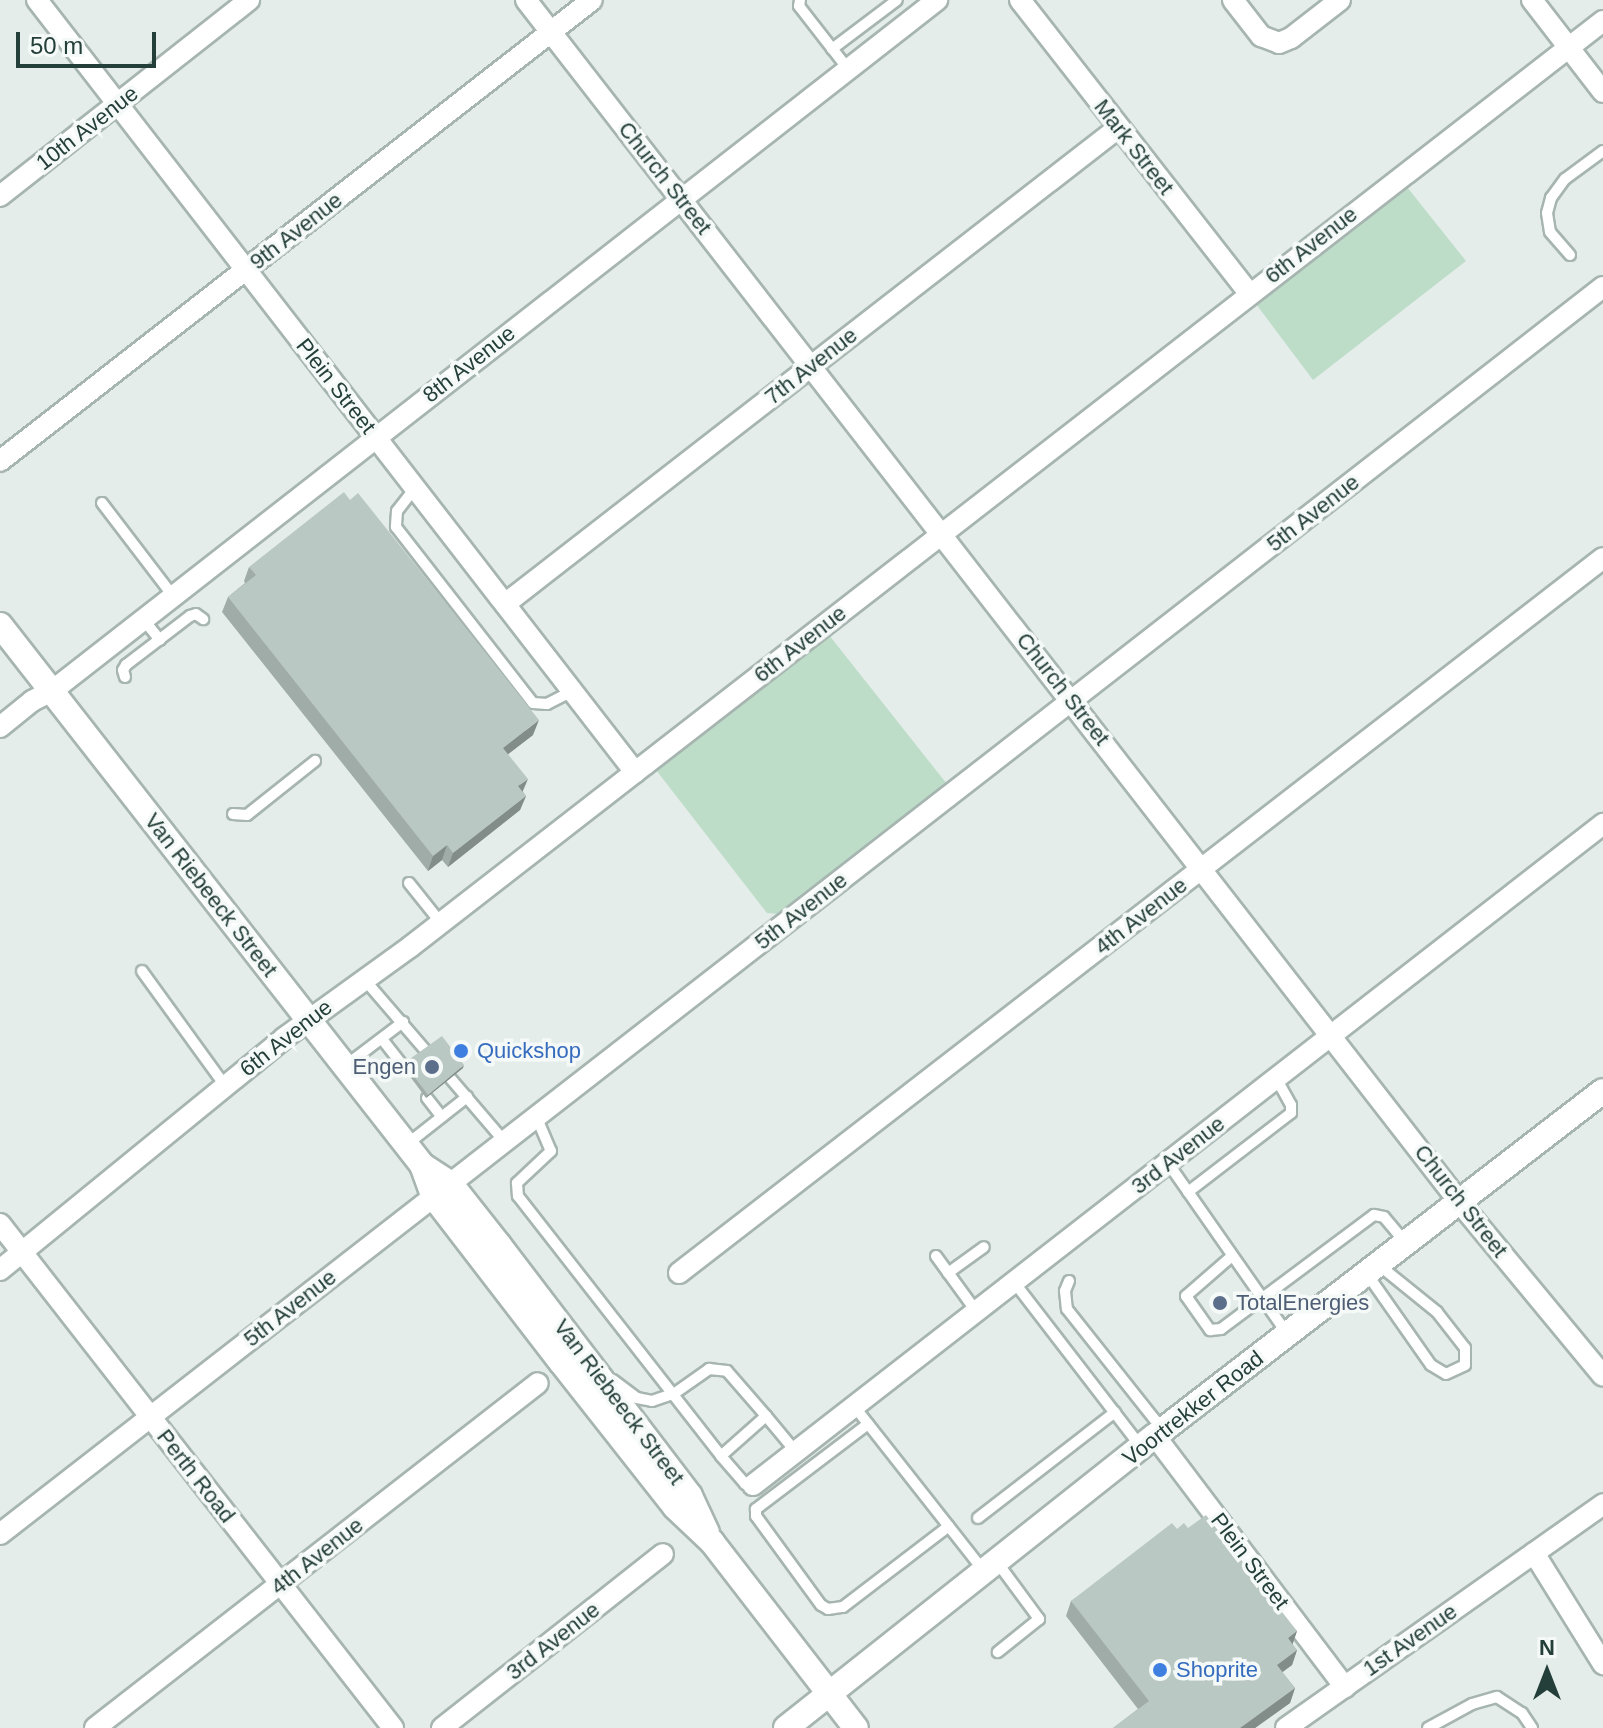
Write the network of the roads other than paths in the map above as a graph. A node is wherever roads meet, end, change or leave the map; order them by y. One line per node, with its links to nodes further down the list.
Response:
1 (37, 0): 18 (street, Plein Street)
2 (249, 0): 18 (street, 10th Avenue)
3 (526, 0): 13 (street, Church Street)
4 (592, 0): 13 (street, 9th Avenue)
5 (800, 0): 15 (lane)
6 (897, 0): 15 (lane)
7 (937, 0): 16 (street, 8th Avenue)
8 (1020, 0): 19 (street, Mark Street)
9 (1233, 0): 10 (street)
10 (1340, 0)
11 (1532, 0): 14 (street)
12 (1603, 21): 14 (street, 6th Avenue)
13 (550, 32): 22 (street, Church Street); 24 (street, 9th Avenue)
14 (1569, 48): 17 (street); 26 (street, 6th Avenue)
15 (832, 49): 16 (lane)
16 (848, 69): 22 (street, 8th Avenue)
17 (1603, 92)
18 (118, 105): 21 (street, 10th Avenue); 24 (street, Plein Street)
19 (1118, 128): 26 (street, Mark Street); 27 (street, 7th Avenue)
20 (1603, 151): 23 (lane)
21 (0, 196)
22 (682, 199): 27 (street, Church Street); 28 (street, 8th Avenue)
23 (1570, 255)
24 (246, 270): 28 (street, Plein Street); 29 (street, 9th Avenue)
25 (1603, 287): 43 (street, 5th Avenue)
26 (1249, 293): 32 (street, 6th Avenue)
27 (812, 366): 32 (street, Church Street); 35 (street, 7th Avenue)
28 (375, 437): 30 (street, Plein Street); 34 (street, 8th Avenue)
29 (0, 461)
30 (415, 488): 35 (street, Plein Street); 42 (lane)
31 (102, 503): 34 (lane)
32 (941, 534): 43 (street, Church Street); 46 (street, 6th Avenue)
33 (1603, 558): 49 (street, 4th Avenue)
34 (173, 596): 36 (street, 8th Avenue)
35 (505, 604): 42 (street, Plein Street)
36 (143, 619): 39 (lane); 41 (street, 8th Avenue)
37 (203, 619): 39 (lane)
38 (0, 625): 41 (main road, Van Riebeeck Street)
39 (160, 640): 40 (lane)
40 (125, 677)
41 (52, 691): 44 (street, 8th Avenue); 54 (main road, Van Riebeeck Street)
42 (572, 691): 46 (street, Plein Street)
43 (1072, 701): 49 (street, Church Street); 67 (street, 5th Avenue)
44 (0, 727)
45 (315, 761): 47 (lane)
46 (635, 772): 51 (street, 6th Avenue)
47 (233, 814)
48 (1603, 824): 56 (street, 3rd Avenue)
49 (1202, 868): 56 (street, Church Street); 83 (street, 4th Avenue)
50 (409, 883): 51 (lane)
51 (441, 923): 53 (street, 6th Avenue)
52 (142, 971): 63 (lane)
53 (364, 979): 54 (street, 6th Avenue); 55 (lane)
54 (307, 1021): 59 (main road, Van Riebeeck Street); 63 (street, 6th Avenue)
55 (403, 1022): 57 (lane); 58 (lane)
56 (1331, 1036): 61 (street, 3rd Avenue); 74 (street, Church Street)
57 (382, 1039): 59 (lane); 60 (lane)
58 (425, 1050)
59 (345, 1066): 70 (main road, Van Riebeeck Street)
60 (403, 1066)
61 (1276, 1078): 71 (street, 3rd Avenue); 73 (lane)
62 (451, 1079): 65 (lane)
63 (226, 1087): 78 (street, 6th Avenue)
64 (1603, 1091): 74 (main road, Voortrekker Road)
65 (467, 1097): 68 (lane); 69 (lane)
66 (427, 1098): 68 (lane)
67 (536, 1116): 69 (street, 5th Avenue); 93 (lane)
68 (442, 1117): 70 (lane)
69 (504, 1141): 72 (street, 5th Avenue)
70 (406, 1145): 72 (main road, Van Riebeeck Street)
71 (1168, 1163): 73 (lane); 86 (street, 3rd Avenue)
72 (441, 1189): 90 (main road, Van Riebeeck Street); 97 (street, 5th Avenue); 107 (main road, Van Riebeeck Street)
73 (1188, 1192): 80 (lane)
74 (1460, 1203): 76 (main road, Voortrekker Road); 91 (street, Church Street)
75 (0, 1224): 78 (street, Perth Road)
76 (1407, 1244): 82 (main road, Voortrekker Road); 87 (lane)
77 (984, 1247): 84 (lane)
78 (22, 1252): 81 (street, 6th Avenue); 97 (street, Perth Road)
79 (936, 1256): 84 (lane)
80 (1232, 1256): 87 (lane); 87 (lane)
81 (0, 1270)
82 (1373, 1270): 82 (lane); 89 (main road, Voortrekker Road)
83 (679, 1273)
84 (948, 1273): 88 (lane)
85 (1069, 1281): 99 (lane)
86 (1014, 1282): 88 (street, 3rd Avenue); 95 (lane)
87 (1261, 1297): 89 (lane)
88 (976, 1311): 94 (street, 3rd Avenue)
89 (1288, 1335): 99 (main road, Voortrekker Road)
90 (588, 1361): 93 (lane); 107 (main road, Van Riebeeck Street)
91 (1600, 1367)
92 (538, 1383): 111 (street, 4th Avenue)
93 (675, 1393): 96 (lane); 101 (lane)
94 (854, 1406): 98 (lane); 100 (street, 3rd Avenue)
95 (1115, 1412): 99 (lane); 104 (lane)
96 (766, 1416): 100 (lane); 101 (lane)
97 (151, 1417): 106 (street, 5th Avenue); 111 (street, Perth Road)
98 (868, 1424): 105 (lane); 105 (lane)
99 (1153, 1438): 110 (main road, Voortrekker Road); 114 (street, Plein Street)
100 (796, 1452): 102 (street, 3rd Avenue)
101 (721, 1456): 102 (lane)
102 (753, 1485)
103 (1603, 1504): 108 (street, 1st Avenue)
104 (978, 1518)
105 (949, 1526): 110 (lane)
106 (0, 1534)
107 (708, 1538): 115 (main road, Van Riebeeck Street)
108 (1534, 1553): 113 (street); 114 (street, 1st Avenue)
109 (663, 1554): 118 (street, 3rd Avenue)
110 (990, 1567): 112 (lane); 115 (main road, Voortrekker Road)
111 (281, 1584): 116 (street, 4th Avenue); 117 (street, Perth Road)
112 (998, 1652)
113 (1603, 1664)
114 (1345, 1687): 121 (street, 1st Avenue)
115 (828, 1694): 119 (main road, Voortrekker Road); 120 (main road, Van Riebeeck Street)
116 (95, 1728)
117 (393, 1728)
118 (442, 1728)
119 (786, 1728)
120 (856, 1728)
121 (1286, 1728)
122 (1428, 1728): 123 (lane)
123 (1532, 1728)

